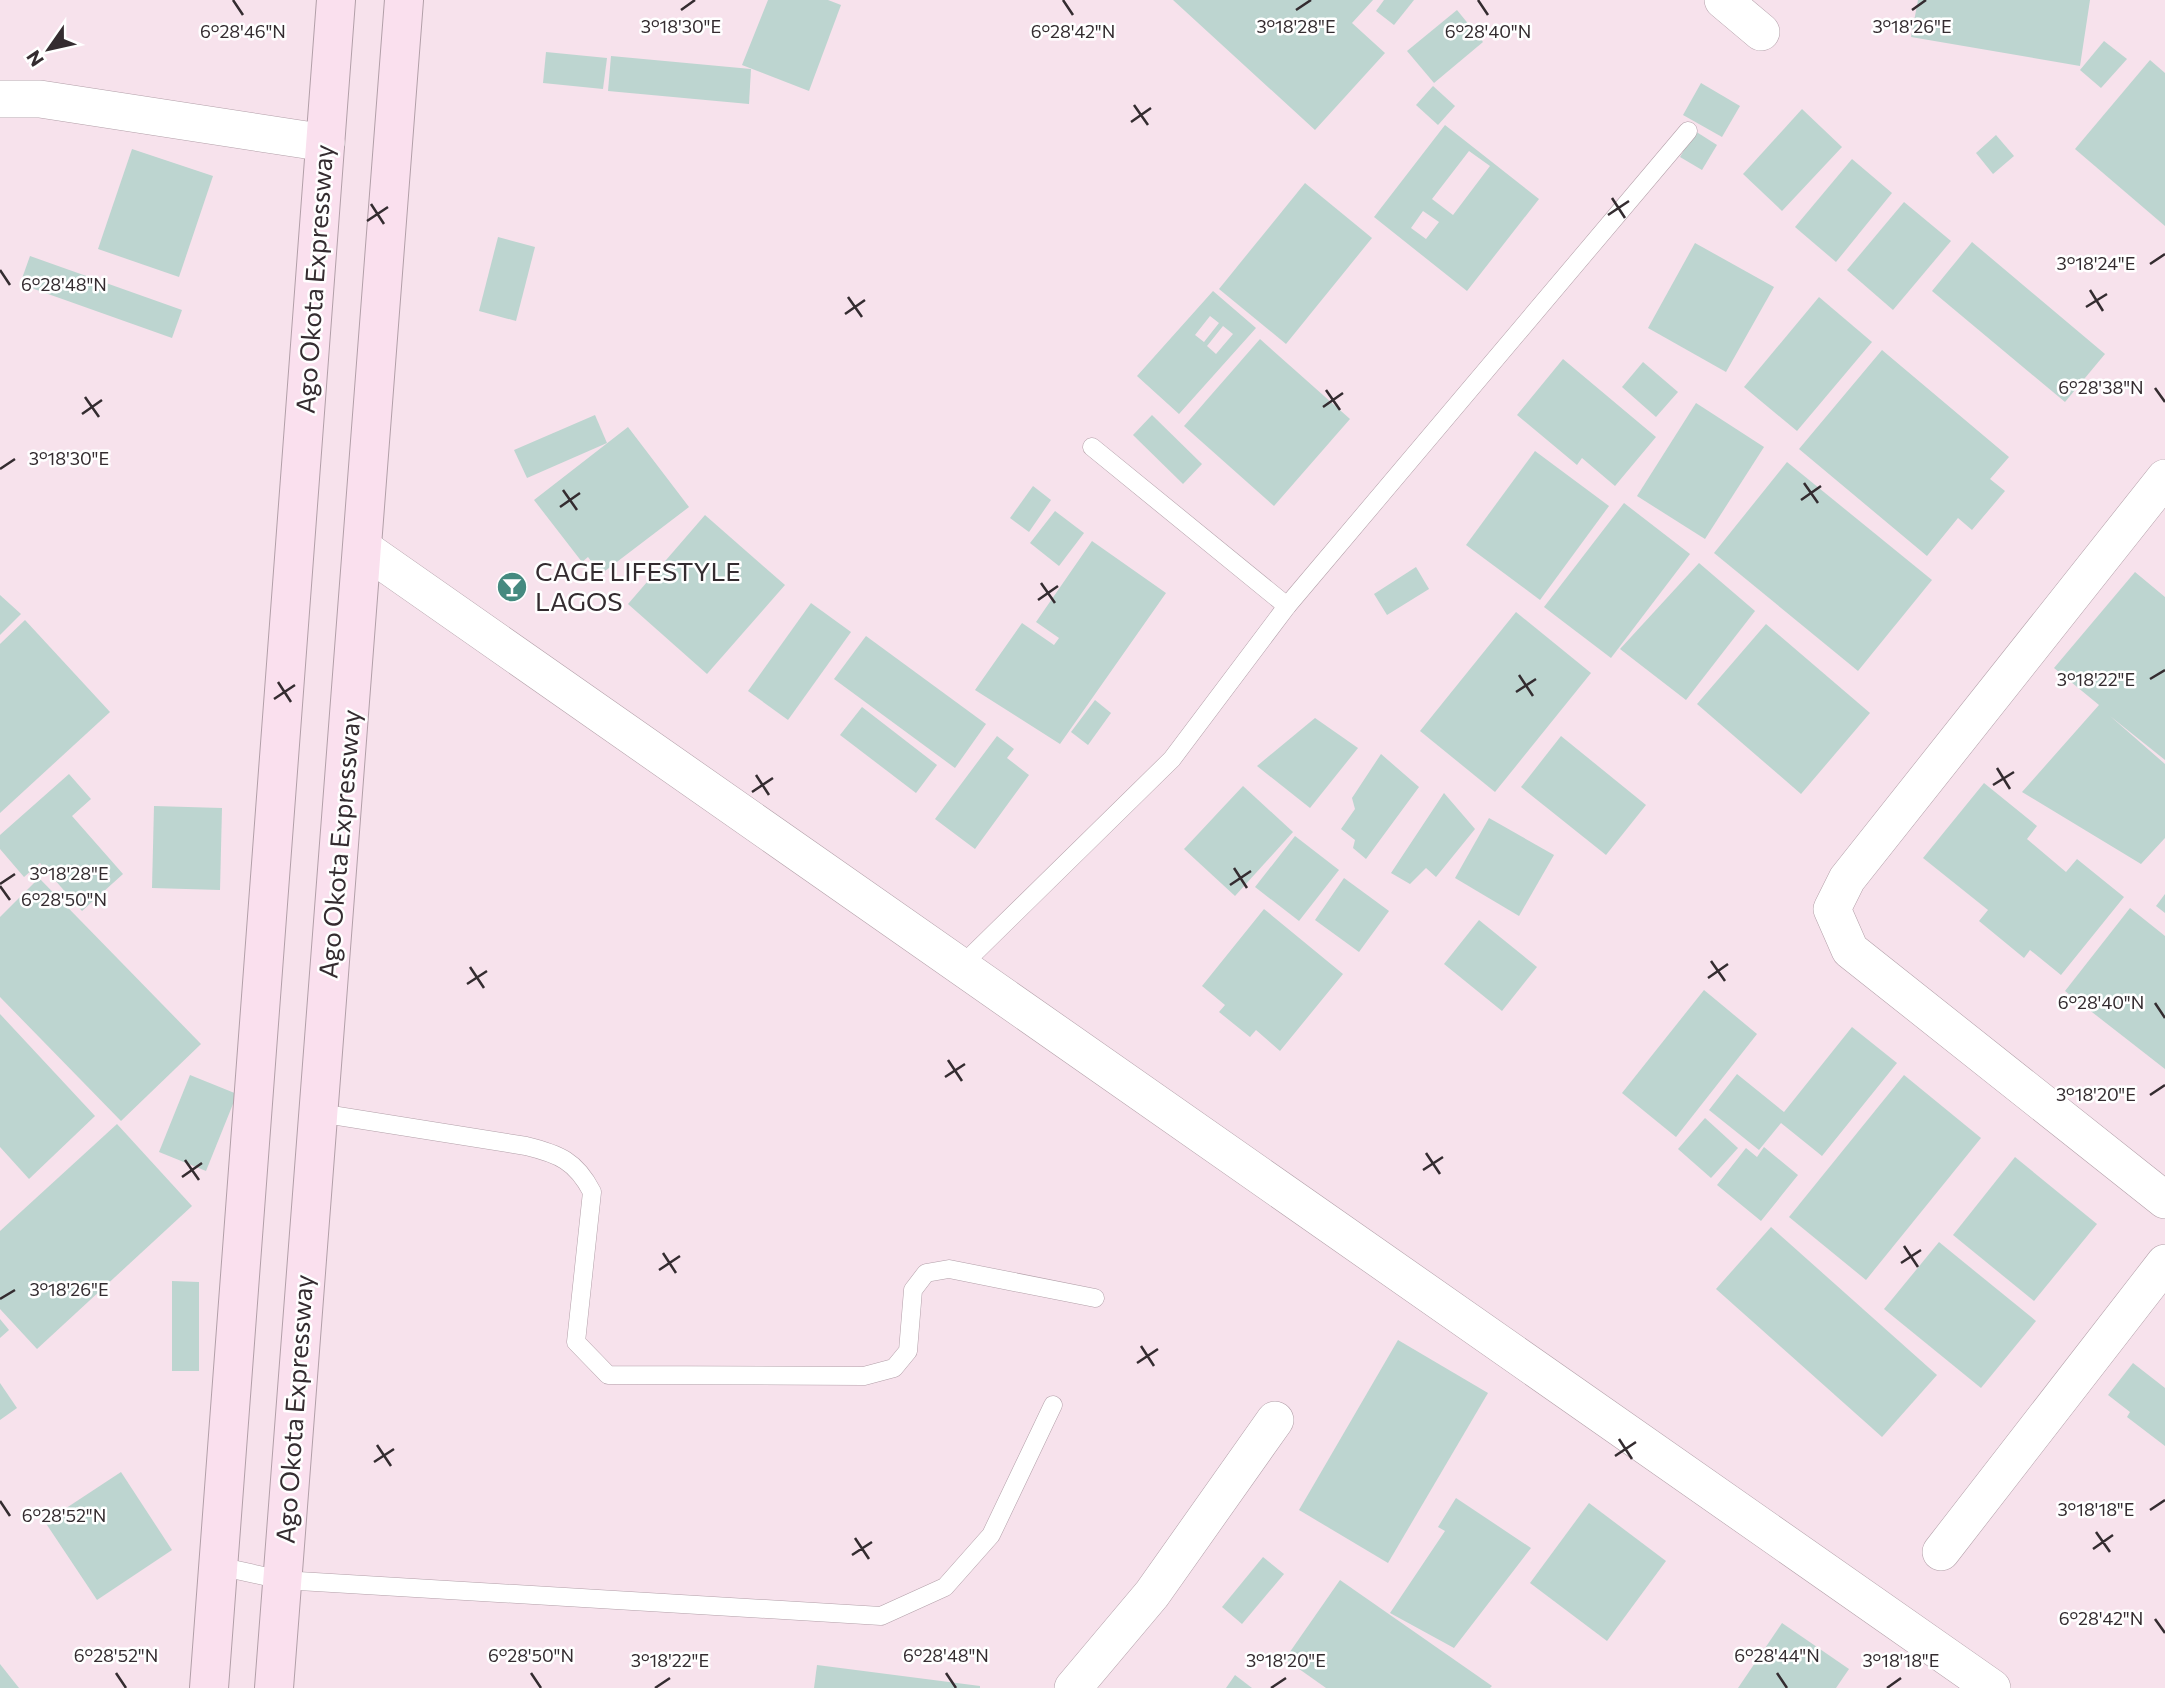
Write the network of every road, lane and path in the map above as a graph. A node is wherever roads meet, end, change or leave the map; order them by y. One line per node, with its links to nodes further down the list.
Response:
1 (336, 0): 7 (main road, Ago Okota Expressway)
2 (404, 0): 10 (main road, Ago Okota Expressway)
3 (1723, 0): 4 (street)
4 (1761, 32)
5 (0, 99): 7 (street)
6 (1688, 131): 11 (lane)
7 (326, 143): 20 (main road, Ago Okota Expressway)
8 (1092, 447): 11 (lane)
9 (2165, 478): 14 (street)
10 (363, 548): 12 (street); 13 (main road, Ago Okota Expressway)
11 (1287, 606): 12 (lane)
12 (962, 964): 25 (street)
13 (319, 1113): 16 (lane); 21 (main road, Ago Okota Expressway)
14 (2165, 1200)
15 (2165, 1263): 19 (street)
16 (1095, 1298)
17 (1052, 1405): 21 (lane)
18 (1275, 1420): 24 (street)
19 (1941, 1552)
20 (218, 1566): 21 (lane); 22 (main road, Ago Okota Expressway)
21 (282, 1580): 23 (main road, Ago Okota Expressway)
22 (209, 1688)
23 (274, 1688)
24 (1073, 1688)
25 (1992, 1688)

